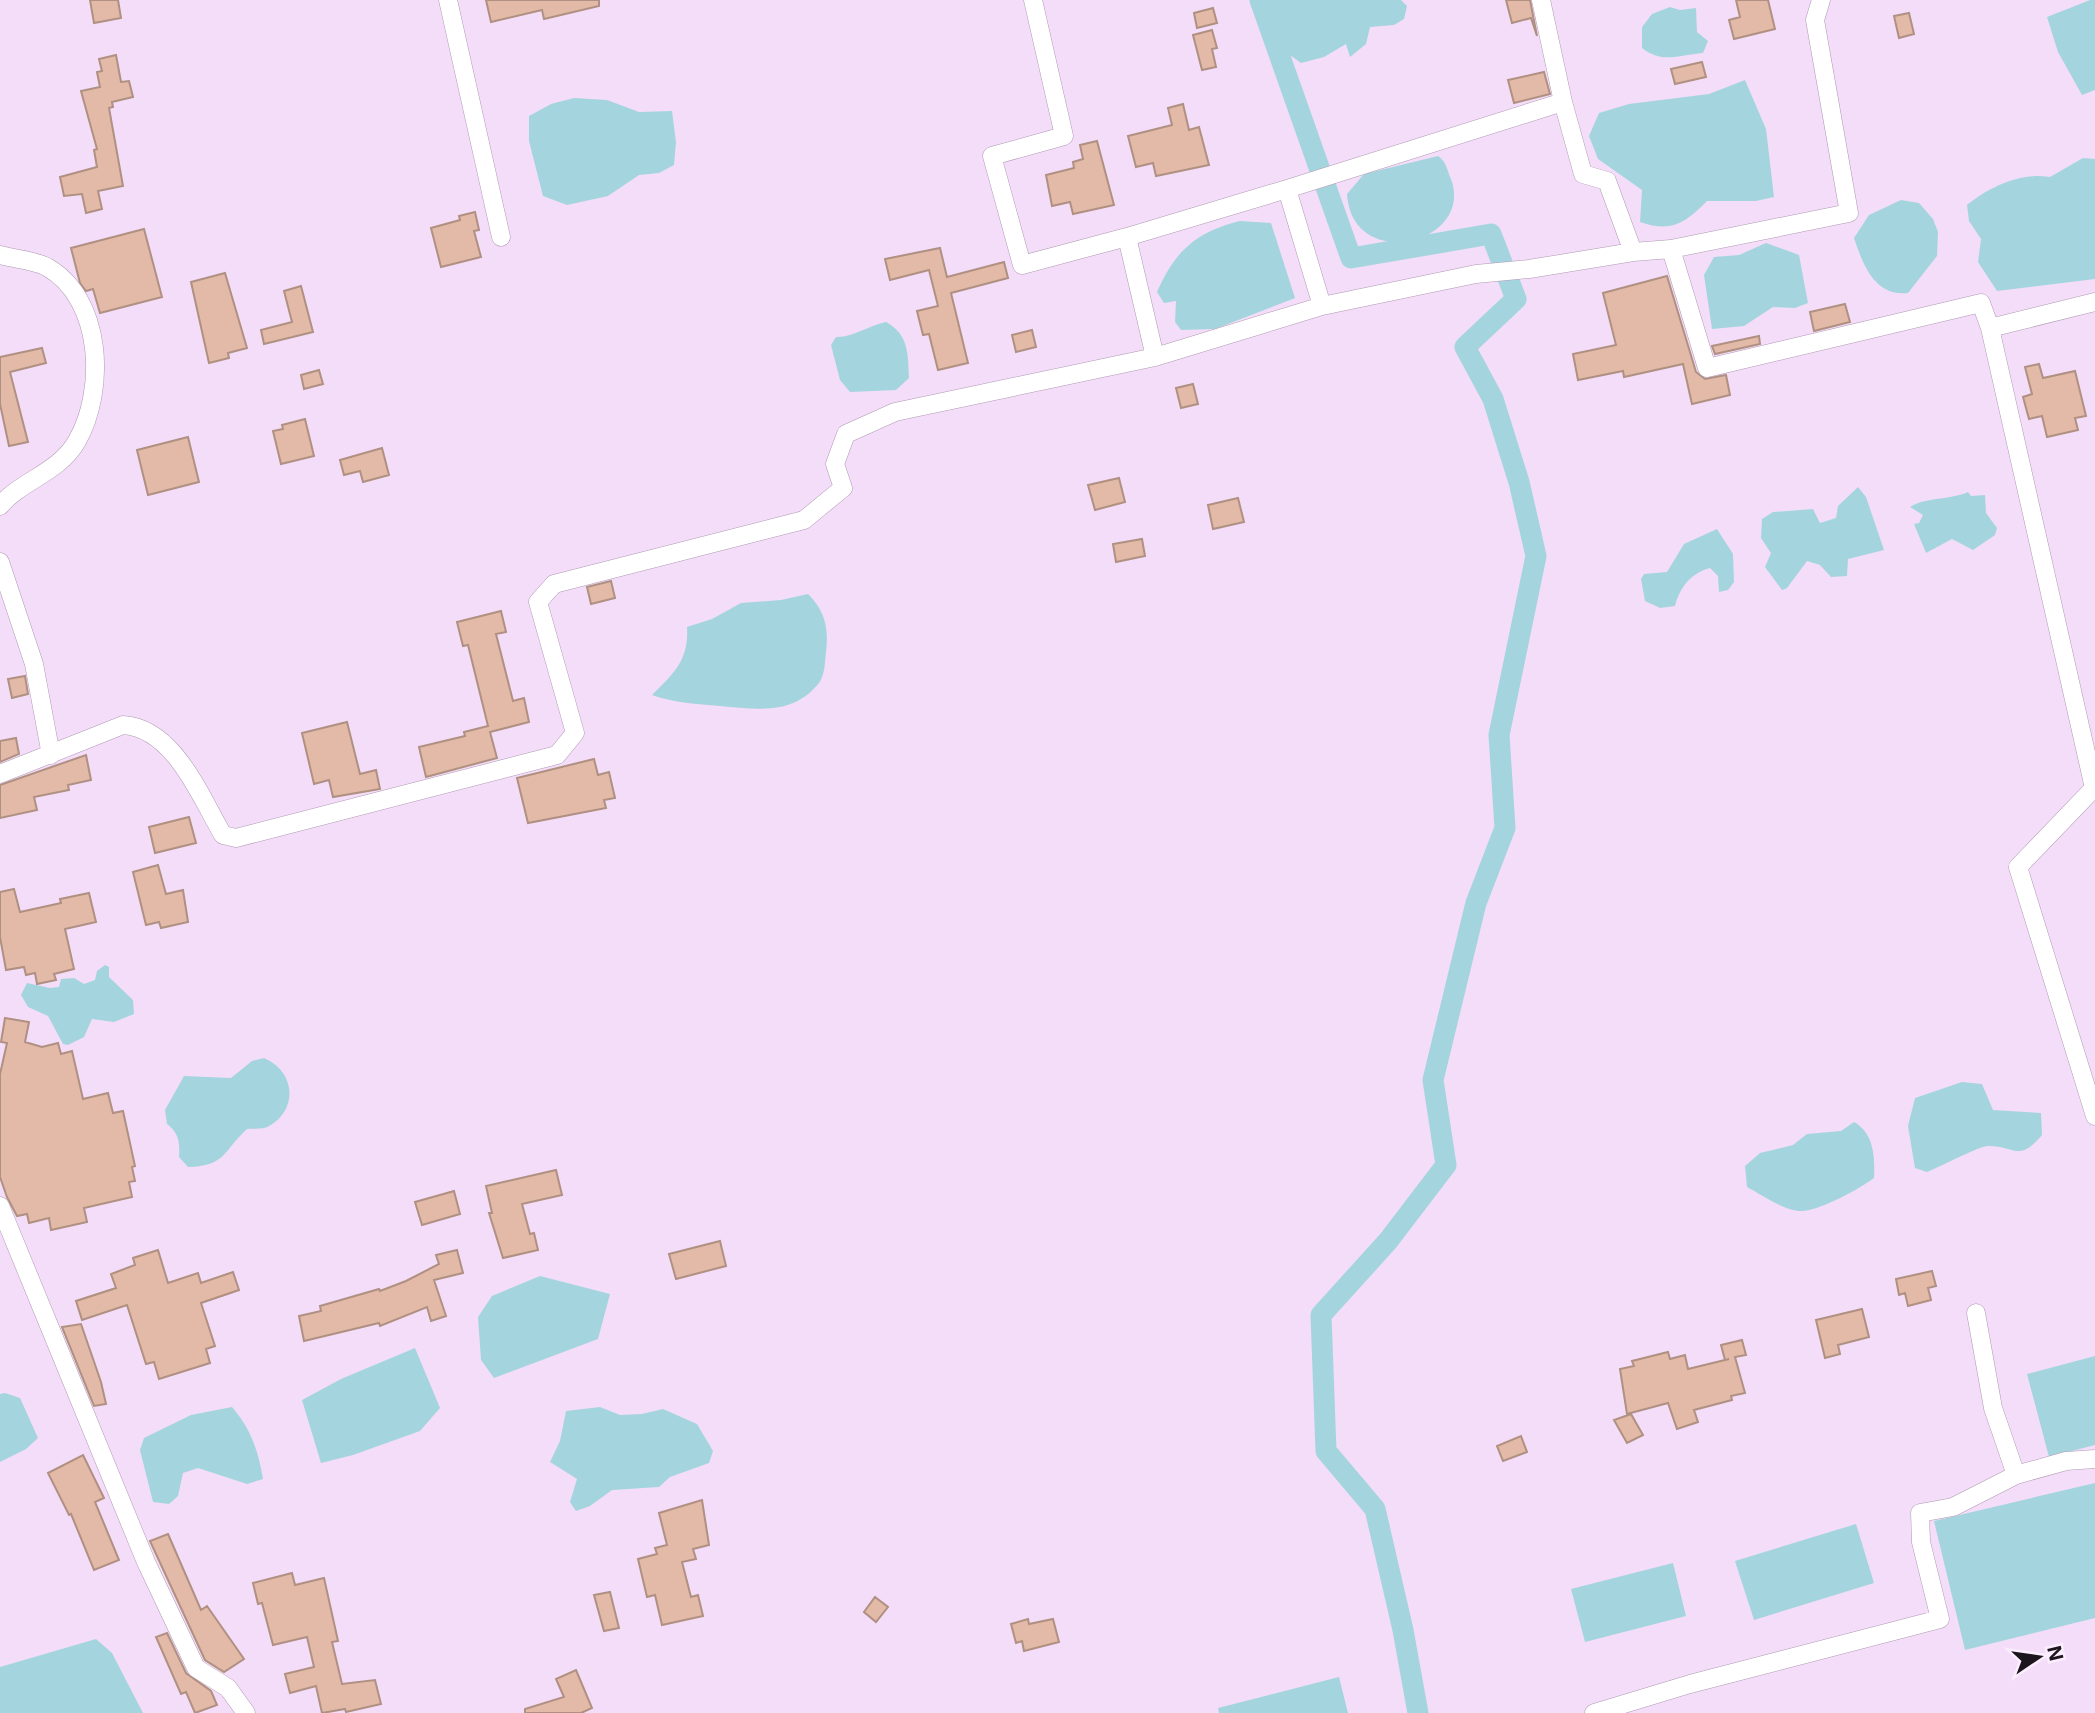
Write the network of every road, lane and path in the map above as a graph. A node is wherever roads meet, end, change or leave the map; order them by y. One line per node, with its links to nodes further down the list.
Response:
1 (448, 0): 7 (street)
2 (1032, 0): 8 (street)
3 (1541, 0): 5 (street)
4 (1821, 0): 9 (street)
5 (1563, 102): 6 (street); 10 (street)
6 (1287, 188): 8 (street); 13 (street)
7 (501, 237)
8 (1127, 237): 15 (street)
9 (1671, 250): 10 (street); 14 (street)
10 (1633, 252): 13 (street)
11 (0, 255): 16 (street)
12 (2095, 302): 14 (street)
13 (1322, 306): 15 (street)
14 (1990, 328): 20 (street)
15 (1156, 357): 18 (street)
16 (0, 506)
17 (0, 562): 18 (street)
18 (51, 755): 19 (street)
19 (0, 774)
20 (2094, 1110)
21 (0, 1206): 25 (street)
22 (1976, 1313): 24 (street)
23 (2095, 1459): 24 (street)
24 (2016, 1475): 26 (street)
25 (246, 1713)
26 (1594, 1713)

